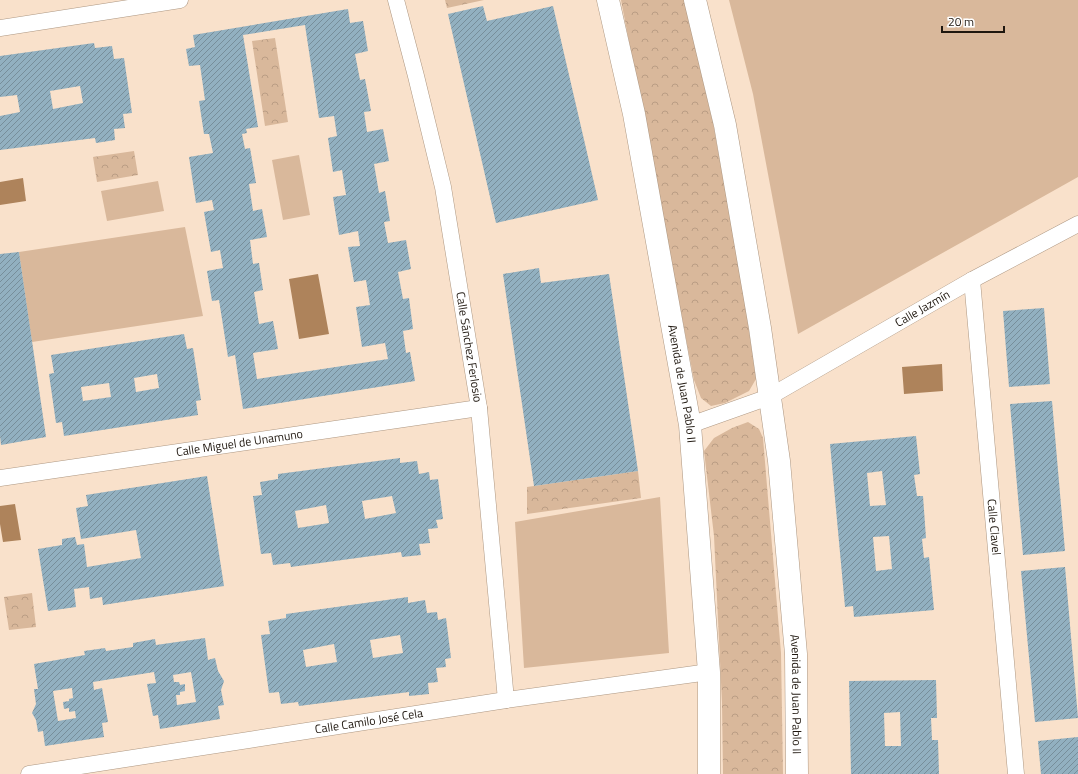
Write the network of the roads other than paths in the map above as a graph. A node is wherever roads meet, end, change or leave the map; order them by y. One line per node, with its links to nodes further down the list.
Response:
1 (180, 0): 5 (street)
2 (396, 0): 9 (street, Calle Sánchez Ferlosio)
3 (608, 0): 10 (street, Avenida de Juan Pablo II)
4 (695, 0): 8 (street, Avenida de Juan Pablo II)
5 (0, 28)
6 (1078, 224): 7 (street, Calle Jazmín)
7 (972, 280): 8 (street, Calle Jazmín); 17 (street, Calle Clavel)
8 (769, 397): 10 (street, Calle Jazmín); 16 (street, Avenida de Juan Pablo II)
9 (479, 408): 11 (street, Calle Miguel de Unamuno); 13 (street, Calle Sánchez Ferlosio)
10 (690, 425): 12 (street, Avenida de Juan Pablo II)
11 (0, 478)
12 (709, 672): 13 (street, Calle Camilo José Cela); 15 (street, Avenida de Juan Pablo II)
13 (506, 700): 14 (street, Calle Camilo José Cela)
14 (29, 774)
15 (710, 774)
16 (797, 774)
17 (1016, 774)

